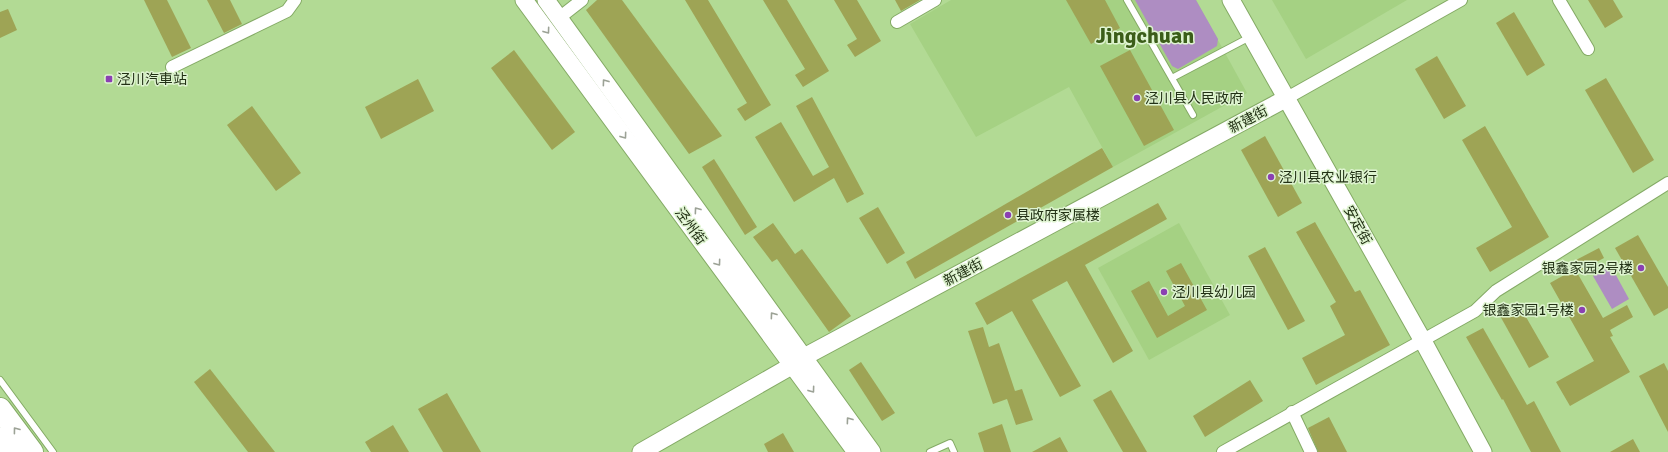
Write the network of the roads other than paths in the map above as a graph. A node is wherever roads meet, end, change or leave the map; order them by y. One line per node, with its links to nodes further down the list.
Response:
1 (295, 0): 14 (street)
2 (524, 0): 20 (street, 泾州街, one-way to 20)
3 (546, 0): 10 (street, 泾州街)
4 (582, 0): 10 (street)
5 (935, 0): 11 (street)
6 (1127, 0): 15 (lane)
7 (1232, 0): 12 (street, 安定街)
8 (1461, 0): 16 (street)
9 (1559, 0): 13 (street)
10 (559, 18): 20 (street, 泾州街, one-way to 10)
11 (897, 22)
12 (1252, 36): 15 (lane); 16 (street, 安定街)
13 (1588, 49)
14 (172, 67)
15 (1172, 78): 17 (lane)
16 (1287, 98): 19 (street, 安定街); 20 (street, 新建街)
17 (1193, 115)
18 (1668, 183): 19 (street)
19 (1423, 341): 23 (street); 35 (street, 安定街)
20 (798, 361): 28 (street, 新建街); 29 (street, 泾州街, one-way to 29); 30 (street, 泾州街, one-way to 20)
21 (0, 380): 27 (lane)
22 (0, 409): 26 (highway, one-way to 22)
23 (1292, 412): 33 (street); 34 (street)
24 (0, 438): 25 (highway)
25 (10, 452)
26 (32, 452)
27 (53, 452)
28 (642, 452)
29 (856, 452)
30 (872, 452)
31 (930, 452): 32 (lane)
32 (954, 452)
33 (1222, 452)
34 (1311, 452)
35 (1483, 452)

